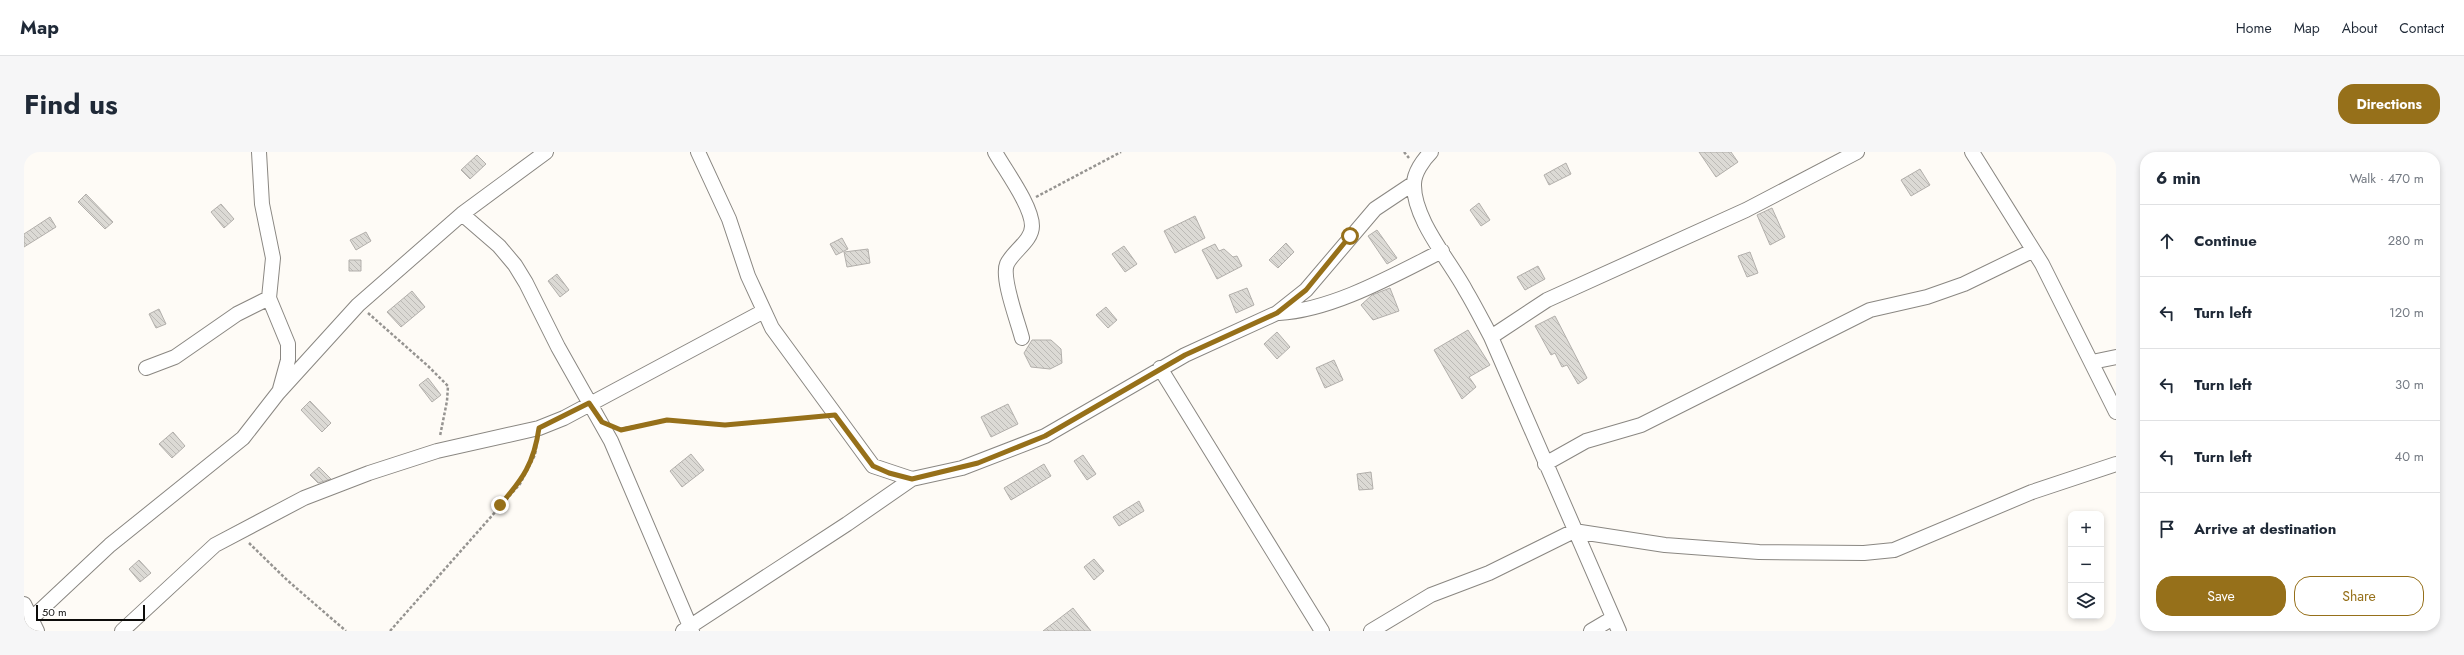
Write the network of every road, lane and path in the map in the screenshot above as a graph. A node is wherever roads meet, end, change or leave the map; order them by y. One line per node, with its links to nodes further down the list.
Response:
1 (260, 152): 14 (street)
2 (546, 152): 11 (street)
3 (698, 152): 16 (street)
4 (995, 152): 10 (street)
5 (1121, 152): 10 (path)
6 (1431, 152): 9 (street)
7 (1857, 152): 18 (street)
8 (1972, 152): 13 (street)
9 (1414, 183): 12 (street); 17 (street)
10 (1025, 203): 19 (street)
11 (462, 214): 15 (street); 25 (street)
12 (1442, 251): 17 (street); 18 (street)
13 (2032, 251): 21 (street); 31 (street)
14 (269, 298): 22 (street); 24 (street)
15 (358, 305): 24 (street); 30 (path)
16 (764, 312): 25 (street); 27 (street)
17 (1277, 313): 23 (street)
18 (1491, 337): 31 (street)
19 (1022, 338)
20 (2116, 357): 21 (street)
21 (2092, 362): 26 (street)
22 (146, 368)
23 (1160, 368): 33 (street); 43 (street)
24 (278, 393): 38 (street)
25 (589, 403): 28 (street); 29 (street)
26 (2116, 412)
27 (835, 415): 28 (path); 33 (street)
28 (602, 422): 39 (street)
29 (539, 428): 30 (street); 42 (path)
30 (437, 451): 34 (street)
31 (1545, 464): 35 (street)
32 (2116, 464): 35 (street)
33 (912, 479): 39 (street)
34 (238, 531): 40 (street); 41 (path)
35 (1574, 531): 37 (street); 44 (street)
36 (24, 604): 38 (street)
37 (1613, 618): 45 (street); 46 (street)
38 (34, 625)
39 (688, 629)
40 (122, 631)
41 (346, 631)
42 (390, 631)
43 (1322, 631)
44 (1371, 631)
45 (1591, 631)
46 (1619, 631)

